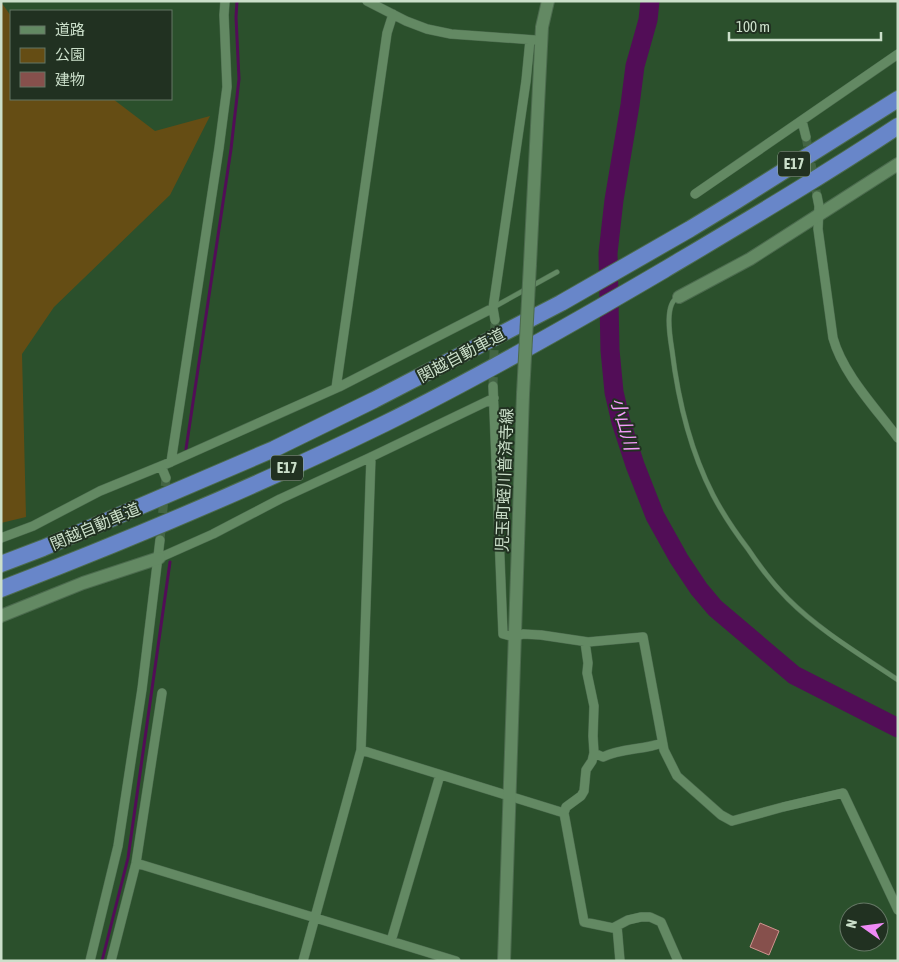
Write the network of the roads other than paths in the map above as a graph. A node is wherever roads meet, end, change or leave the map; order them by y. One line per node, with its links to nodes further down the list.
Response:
1 (225, 1): 24 (street)
2 (548, 1): 5 (main road, 児玉町蛭川普済寺線)
3 (368, 2): 4 (street)
4 (392, 14): 5 (street); 20 (street)
5 (536, 40): 17 (street); 33 (main road, 児玉町蛭川普済寺線, bridge)
6 (898, 54): 8 (street)
7 (898, 99): 30 (highway, 関越自動車道 / E17)
8 (802, 121): 10 (street); 12 (street)
9 (898, 126): 31 (highway, 関越自動車道 / E17)
10 (806, 137)
11 (898, 164): 14 (main road)
12 (695, 194)
13 (817, 196): 14 (street)
14 (818, 216): 16 (main road); 22 (street)
15 (557, 272): 17 (lane)
16 (679, 297): 35 (lane)
17 (493, 308): 18 (street); 20 (street)
18 (495, 320)
19 (493, 386): 21 (street)
20 (336, 388): 24 (street)
21 (494, 398): 23 (street); 33 (street)
22 (898, 438)
23 (372, 457): 29 (street); 38 (street)
24 (171, 462): 25 (street)
25 (161, 466): 26 (street); 27 (street)
26 (166, 478)
27 (1, 538)
28 (160, 540): 29 (street)
29 (159, 558): 32 (main road); 48 (street)
30 (1, 564)
31 (1, 589)
32 (1, 616)
33 (514, 637): 34 (street); 41 (main road, 児玉町蛭川普済寺線)
34 (585, 642): 37 (street); 39 (street)
35 (898, 680)
36 (162, 693): 43 (street)
37 (662, 742): 39 (street); 44 (street)
38 (361, 750): 40 (street); 45 (street)
39 (594, 753): 42 (street)
40 (440, 775): 41 (street); 47 (street)
41 (509, 796): 42 (street); 52 (main road, 児玉町蛭川普済寺線)
42 (564, 813): 46 (street)
43 (136, 863): 45 (street); 49 (street)
44 (898, 910)
45 (314, 918): 47 (street); 50 (street)
46 (617, 926): 53 (street); 54 (street)
47 (391, 942): 51 (street)
48 (90, 961)
49 (111, 961)
50 (303, 961)
51 (456, 961)
52 (504, 961)
53 (620, 961)
54 (678, 961)

